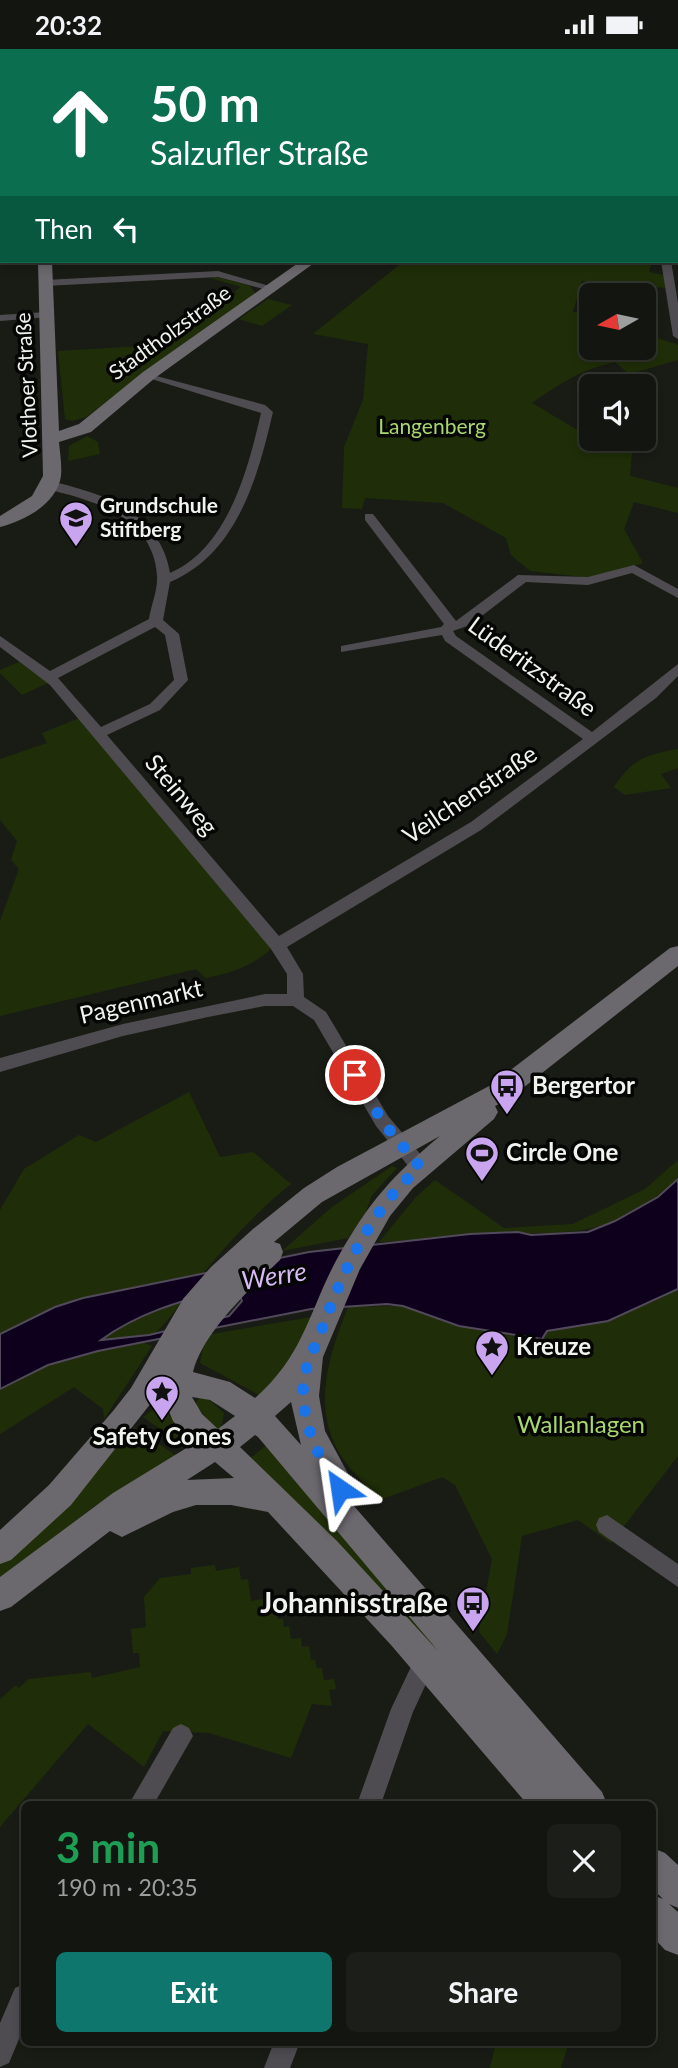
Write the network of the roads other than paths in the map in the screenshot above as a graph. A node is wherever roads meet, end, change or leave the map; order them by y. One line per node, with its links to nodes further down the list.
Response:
1 (45, 263): 6 (main road, Vlothoer Straße)
2 (180, 263): 5 (street)
3 (307, 263): 7 (main road, Stadtholzstraße)
4 (666, 263): 10 (street)
5 (183, 275): 6 (street); 7 (street)
6 (45, 283): 8 (main road, Vlothoer Straße)
7 (271, 288): 11 (main road, Stadtholzstraße)
8 (46, 315): 9 (street); 12 (main road, Vlothoer Straße)
9 (0, 318)
10 (678, 336)
11 (149, 375): 12 (main road, Stadtholzstraße); 16 (street)
12 (51, 434): 13 (main road, Vlothoer Straße)
13 (50, 486): 15 (main road, Vlothoer Straße); 16 (street)
14 (369, 517): 19 (street, Lüderitzstraße)
15 (0, 522)
16 (164, 580): 18 (street)
17 (678, 594): 19 (street, Lüderitzstraße)
18 (156, 621): 23 (street); 24 (street)
19 (449, 628): 21 (street, Lüderitzstraße); 25 (street, Lüderitzstraße)
20 (0, 640): 23 (street, Steinweg)
21 (346, 649)
22 (678, 668): 25 (street, Veilchenstraße)
23 (49, 677): 24 (street, Steinweg)
24 (98, 733): 26 (street, Steinweg)
25 (593, 739): 26 (street, Veilchenstraße)
26 (277, 945): 28 (street, Steinweg)
27 (678, 954): 30 (main road)
28 (296, 1000): 29 (street, Pagenmarkt); 31 (street)
29 (0, 1065)
30 (500, 1092): 31 (main road); 33 (main road)
31 (400, 1145): 32 (main road); 33 (street)
32 (367, 1163): 34 (main road); 34 (main road)
33 (420, 1167): 35 (main road)
34 (176, 1354): 36 (main road); 37 (main road)
35 (310, 1354): 38 (main road); 43 (main road)
36 (176, 1384): 37 (main road); 38 (main road); 39 (main road)
37 (141, 1397): 42 (main road)
38 (256, 1417): 39 (main road); 43 (main road)
39 (206, 1453): 40 (main road); 44 (main road)
40 (278, 1501): 44 (main road); 47 (main road)
41 (607, 1525): 45 (street)
42 (0, 1550)
43 (373, 1551): 47 (main road)
44 (52, 1555): 46 (main road)
45 (678, 1577)
46 (0, 1596)
47 (433, 1646): 50 (street); 51 (main road); 52 (main road)
48 (181, 1736): 49 (street)
49 (143, 1801)
50 (370, 1801)
51 (547, 1801)
52 (587, 1801)
53 (656, 1868): 54 (main road)
54 (678, 1890)
55 (656, 1916): 56 (main road)
56 (678, 1937)
57 (21, 2004): 59 (street)
58 (286, 2046): 60 (street)
59 (1, 2049)
60 (278, 2068)

